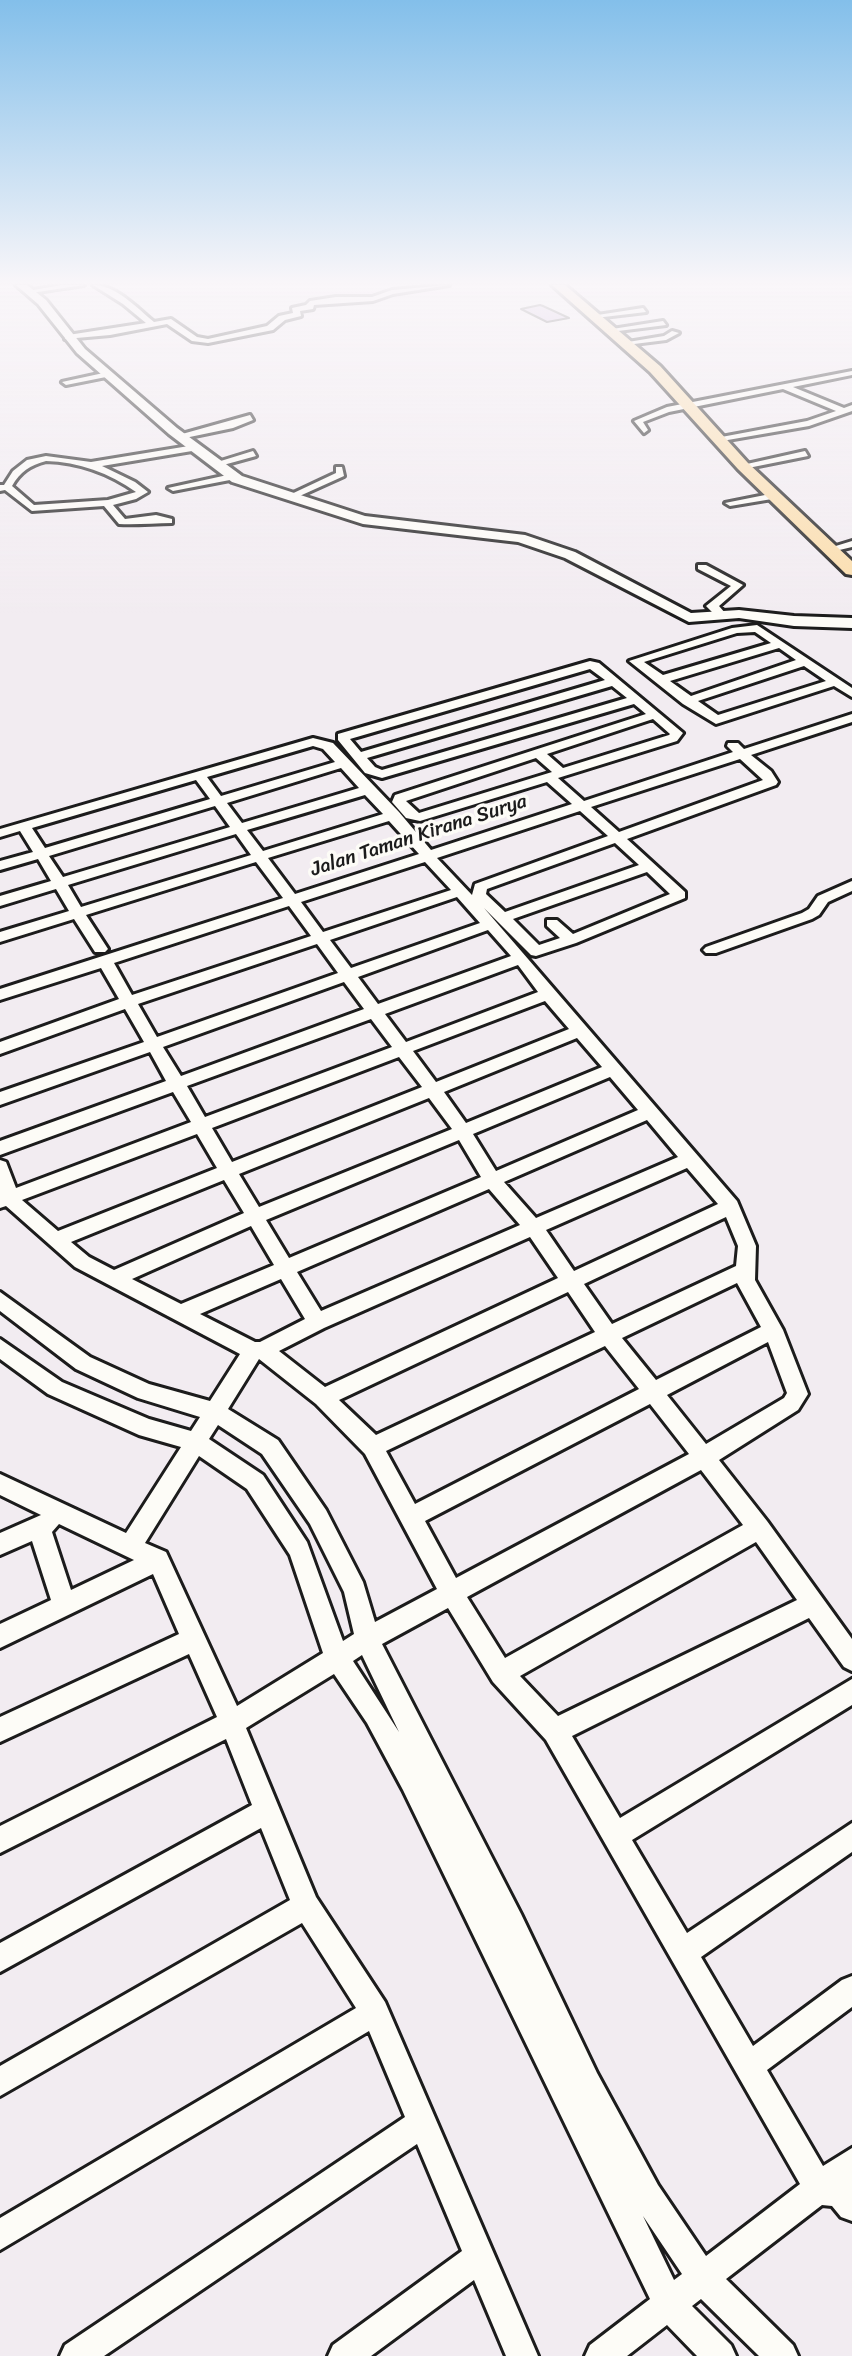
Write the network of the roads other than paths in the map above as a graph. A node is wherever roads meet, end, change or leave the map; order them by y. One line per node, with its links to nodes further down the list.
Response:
1 (132, 395): 9 (street)
2 (677, 395): 5 (main road)
3 (746, 395): 5 (street)
4 (806, 395): 6 (street)
5 (689, 407): 8 (street); 10 (main road)
6 (848, 410): 10 (street)
7 (250, 418): 9 (street)
8 (644, 430)
9 (180, 436): 12 (street)
10 (719, 440): 18 (main road)
11 (775, 447): 15 (street)
12 (195, 448): 16 (street); 17 (street)
13 (253, 454): 16 (street)
14 (805, 454): 15 (street)
15 (788, 458): 18 (street); 19 (street)
16 (216, 464): 21 (street)
17 (92, 465): 22 (street); 28 (street)
18 (743, 466): 25 (main road)
19 (805, 467)
20 (339, 469): 26 (street)
21 (232, 477): 23 (street); 26 (street)
22 (3, 488): 24 (street)
23 (173, 488)
24 (16, 496): 27 (street); 28 (street)
25 (775, 496): 29 (street); 31 (main road)
26 (290, 497): 34 (street)
27 (0, 501)
28 (105, 502): 30 (street)
29 (730, 503)
30 (168, 521)
31 (844, 547): 33 (main road)
32 (702, 567): 34 (street)
33 (852, 570)
34 (720, 614): 35 (street)
35 (852, 623)
36 (780, 644): 37 (street); 38 (street); 38 (street)
37 (806, 661): 40 (street); 44 (street)
38 (660, 680): 44 (street)
39 (613, 682): 42 (street); 43 (street); 48 (street)
40 (835, 682): 41 (street); 44 (street)
41 (852, 693)
42 (635, 700): 46 (street); 49 (street)
43 (461, 701): 48 (street); 53 (street)
44 (687, 701)
45 (852, 708): 50 (street, Jalan Taman Kirana Surya)
46 (654, 715): 51 (street); 56 (street)
47 (852, 718): 50 (street, Jalan Taman Kirana Surya)
48 (481, 720): 49 (street); 53 (street)
49 (503, 739): 52 (street); 53 (street)
50 (738, 750): 60 (street, Jalan Taman Kirana Surya); 65 (street)
51 (538, 753): 52 (street); 56 (street)
52 (523, 758): 54 (street)
53 (351, 760): 55 (street); 58 (street); 59 (street)
54 (504, 763): 57 (street); 57 (street)
55 (199, 775): 59 (street); 62 (street)
56 (555, 775): 57 (street); 60 (street)
57 (526, 784)
58 (369, 789): 61 (street); 63 (street)
59 (218, 801): 63 (street); 67 (street)
60 (578, 801): 65 (street); 66 (street, Jalan Taman Kirana Surya)
61 (394, 815): 66 (street); 68 (street)
62 (24, 826): 64 (street); 67 (street)
63 (238, 828): 68 (street); 71 (street)
64 (0, 833)
65 (619, 839): 70 (street); 77 (street)
66 (424, 850): 73 (street); 74 (street, Jalan Taman Kirana Surya)
67 (41, 854): 69 (street); 71 (street)
68 (259, 856): 74 (street); 76 (street)
69 (0, 866)
70 (649, 866): 77 (street); 81 (street)
71 (59, 883): 75 (street); 76 (street)
72 (852, 885): 82 (street)
73 (461, 891): 77 (street); 80 (street)
74 (288, 895): 80 (street); 83 (street, Jalan Taman Kirana Surya)
75 (0, 901)
76 (78, 913): 79 (street); 83 (street)
77 (496, 921): 81 (street); 84 (street); 85 (street)
78 (552, 923): 81 (street)
79 (0, 937)
80 (321, 939): 85 (street); 89 (street)
81 (571, 940)
82 (711, 950)
83 (102, 954): 86 (street, Jalan Taman Kirana Surya); 88 (street, Jalan Taman Kirana Surya); 89 (street)
84 (521, 958): 87 (street); 90 (street)
85 (349, 977): 90 (street); 92 (street)
86 (0, 982)
87 (548, 994): 91 (street); 94 (street)
88 (0, 995)
89 (128, 1002): 92 (street); 93 (street)
90 (372, 1011): 94 (street); 96 (street)
91 (580, 1031): 95 (street); 97 (street)
92 (152, 1044): 96 (street); 98 (street)
93 (0, 1048)
94 (402, 1050): 97 (street); 100 (street)
95 (614, 1069): 99 (street); 101 (street)
96 (174, 1082): 100 (street); 102 (street)
97 (434, 1091): 101 (street); 105 (street)
98 (0, 1099)
99 (650, 1112): 103 (street); 106 (street)
100 (200, 1126): 105 (street); 107 (street)
101 (464, 1133): 106 (street); 109 (street)
102 (0, 1148)
103 (690, 1159): 108 (street); 110 (street)
104 (0, 1167): 107 (street)
105 (228, 1172): 109 (street); 111 (street)
106 (492, 1180): 110 (street); 112 (street)
107 (5, 1200): 111 (street)
108 (731, 1206): 113 (street); 115 (street)
109 (256, 1216): 112 (street); 114 (street)
110 (533, 1227): 115 (street); 118 (street)
111 (55, 1240): 114 (street)
112 (286, 1269): 117 (street); 118 (street)
113 (744, 1271): 119 (street); 120 (street)
114 (114, 1278): 117 (street)
115 (572, 1282): 120 (street); 124 (street)
116 (0, 1300): 125 (street)
117 (179, 1314): 122 (street)
118 (317, 1322): 122 (street)
119 (773, 1330): 123 (street); 128 (street)
120 (610, 1337): 123 (street); 127 (street)
121 (0, 1348): 126 (street)
122 (258, 1351): 124 (street); 125 (street)
123 (654, 1394): 128 (street); 130 (street)
124 (323, 1398): 127 (street)
125 (215, 1412): 126 (street); 141 (street)
126 (196, 1442): 134 (street); 142 (street)
127 (373, 1447): 130 (street)
128 (704, 1457): 132 (street); 136 (street)
129 (0, 1484): 131 (street)
130 (410, 1518): 136 (street)
131 (51, 1521): 133 (street); 134 (street); 138 (street)
132 (759, 1528): 137 (street); 144 (street)
133 (0, 1544)
134 (130, 1547): 135 (street)
135 (158, 1560): 138 (street); 140 (street)
136 (452, 1593): 141 (street); 144 (street)
137 (814, 1604): 143 (street); 148 (street)
138 (64, 1605): 139 (street)
139 (0, 1636)
140 (194, 1639): 146 (street); 147 (street)
141 (367, 1639): 142 (street); 166 (street)
142 (337, 1658): 146 (street); 166 (street)
143 (852, 1659)
144 (501, 1674): 148 (street)
145 (852, 1691): 150 (street)
146 (232, 1723): 149 (street); 152 (street)
147 (0, 1730)
148 (555, 1731): 150 (street)
149 (266, 1811): 153 (street); 155 (street)
150 (614, 1836): 154 (street)
151 (852, 1836): 154 (street)
152 (0, 1840)
153 (306, 1906): 157 (street); 159 (street)
154 (682, 1953): 158 (street)
155 (0, 1958)
156 (852, 1990): 158 (street)
157 (375, 2012): 160 (street); 164 (street)
158 (748, 2067): 162 (street)
159 (0, 2082)
160 (422, 2123): 165 (street); 167 (street)
161 (852, 2163): 162 (street)
162 (820, 2190): 163 (street); 166 (street)
163 (852, 2206)
164 (0, 2235)
165 (478, 2258): 168 (street); 169 (street)
166 (682, 2294): 170 (street); 171 (street); 172 (street)
167 (76, 2356)
168 (344, 2356)
169 (522, 2356)
170 (601, 2356)
171 (720, 2356)
172 (782, 2356)

